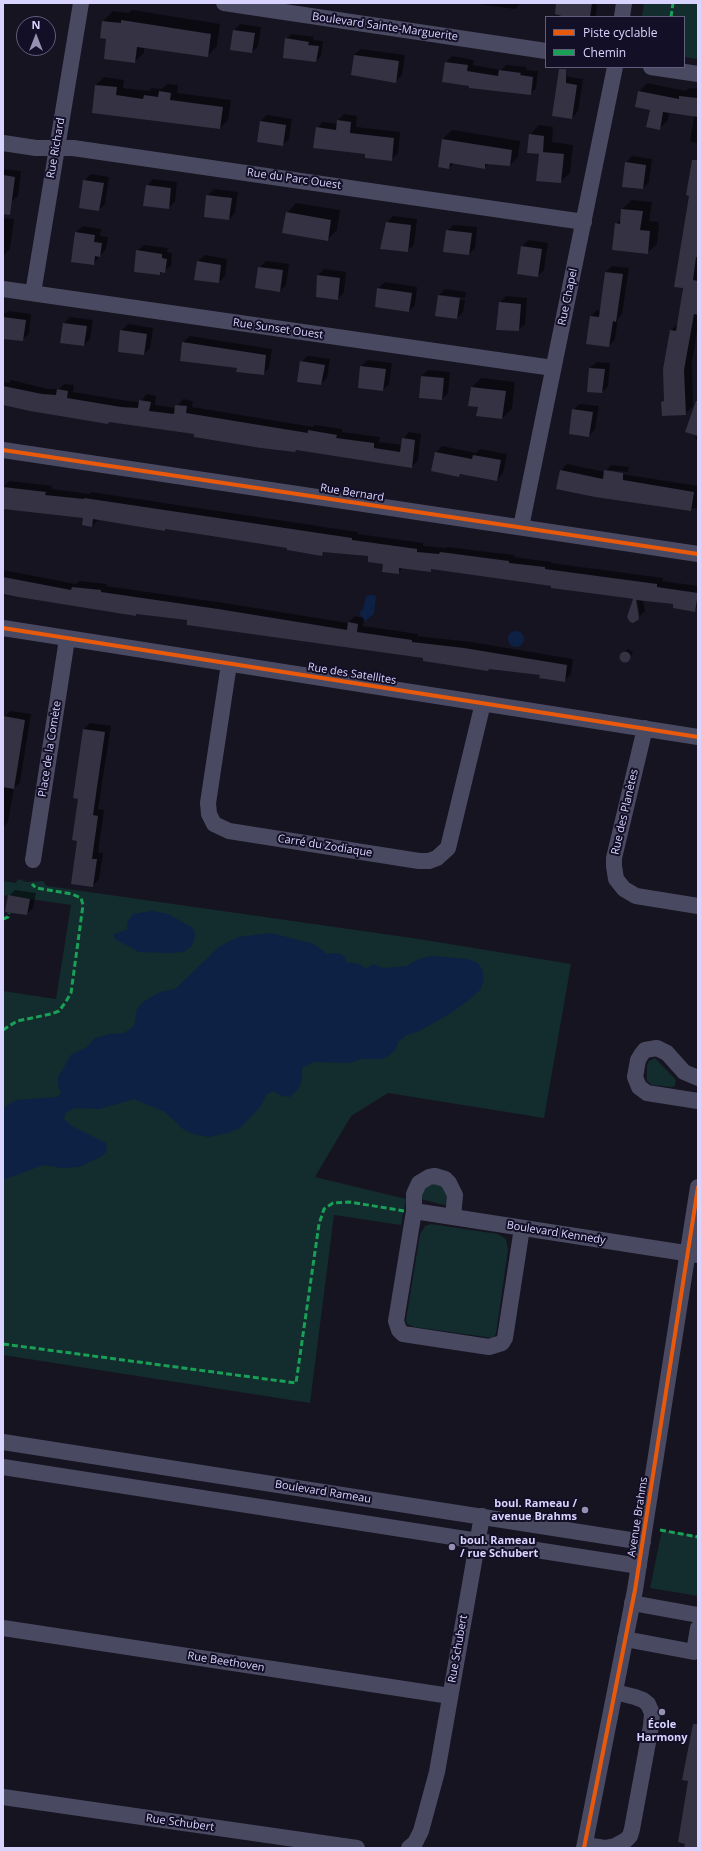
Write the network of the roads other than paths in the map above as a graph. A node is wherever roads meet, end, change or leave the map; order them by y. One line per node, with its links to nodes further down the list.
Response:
1 (81, 3): 10 (street, Rue Richard)
2 (224, 3): 5 (street, Boulevard Sainte-Marguerite)
3 (624, 3): 4 (street)
4 (622, 16)
5 (545, 51)
6 (615, 68): 11 (street, Rue Chapel)
7 (658, 68): 8 (street)
8 (698, 74)
9 (3, 143): 10 (street, Rue du Parc Ouest)
10 (56, 148): 11 (street, Rue du Parc Ouest); 13 (street, Rue Richard)
11 (584, 222): 14 (street, Rue Chapel)
12 (3, 289): 13 (street, Rue Sunset Ouest)
13 (33, 293): 14 (street, Rue Sunset Ouest)
14 (553, 368): 16 (street, Rue Chapel)
15 (3, 450): 16 (street, Rue Bernard)
16 (521, 527): 17 (street, Rue Bernard)
17 (698, 554)
18 (3, 628): 19 (street, Rue des Satellites)
19 (67, 639): 20 (street, Rue des Satellites); 24 (street, Place de la Comète)
20 (228, 664): 21 (street, Rue des Satellites); 21 (street, Carré du Zodiaque)
21 (482, 703): 22 (street, Rue des Satellites)
22 (644, 728): 23 (street, Rue des Satellites); 25 (street, Rue des Planètes)
23 (698, 737)
24 (33, 860)
25 (698, 906)
26 (698, 1078): 27 (street)
27 (698, 1101)
28 (698, 1187): 32 (street, Avenue Brahms)
29 (414, 1211): 30 (street, Boulevard Kennedy); 30 (street); 31 (street)
30 (453, 1217): 31 (street, Boulevard Kennedy)
31 (522, 1228): 32 (street, Boulevard Kennedy)
32 (693, 1255): 39 (street, Avenue Brahms)
33 (3, 1442): 35 (street, Boulevard Rameau)
34 (3, 1467): 36 (street)
35 (179, 1470): 36 (street); 37 (street, Boulevard Rameau)
36 (175, 1494): 38 (street)
37 (482, 1516): 38 (street, Rue Schubert); 39 (street, Boulevard Rameau)
38 (478, 1541): 40 (street); 47 (street, Rue Schubert)
39 (643, 1542): 40 (street, Avenue Brahms)
40 (639, 1566): 41 (street, Avenue Brahms)
41 (632, 1603): 42 (street); 45 (street, Avenue Brahms)
42 (698, 1615)
43 (3, 1628): 47 (street, Rue Beethoven)
44 (698, 1628): 45 (street)
45 (625, 1639): 46 (street, Avenue Brahms)
46 (615, 1692): 49 (street, Avenue Brahms); 49 (street)
47 (450, 1696): 51 (street, Rue Schubert)
48 (3, 1798): 50 (street, Rue Schubert)
49 (585, 1846)
50 (357, 1848)
51 (409, 1848)

